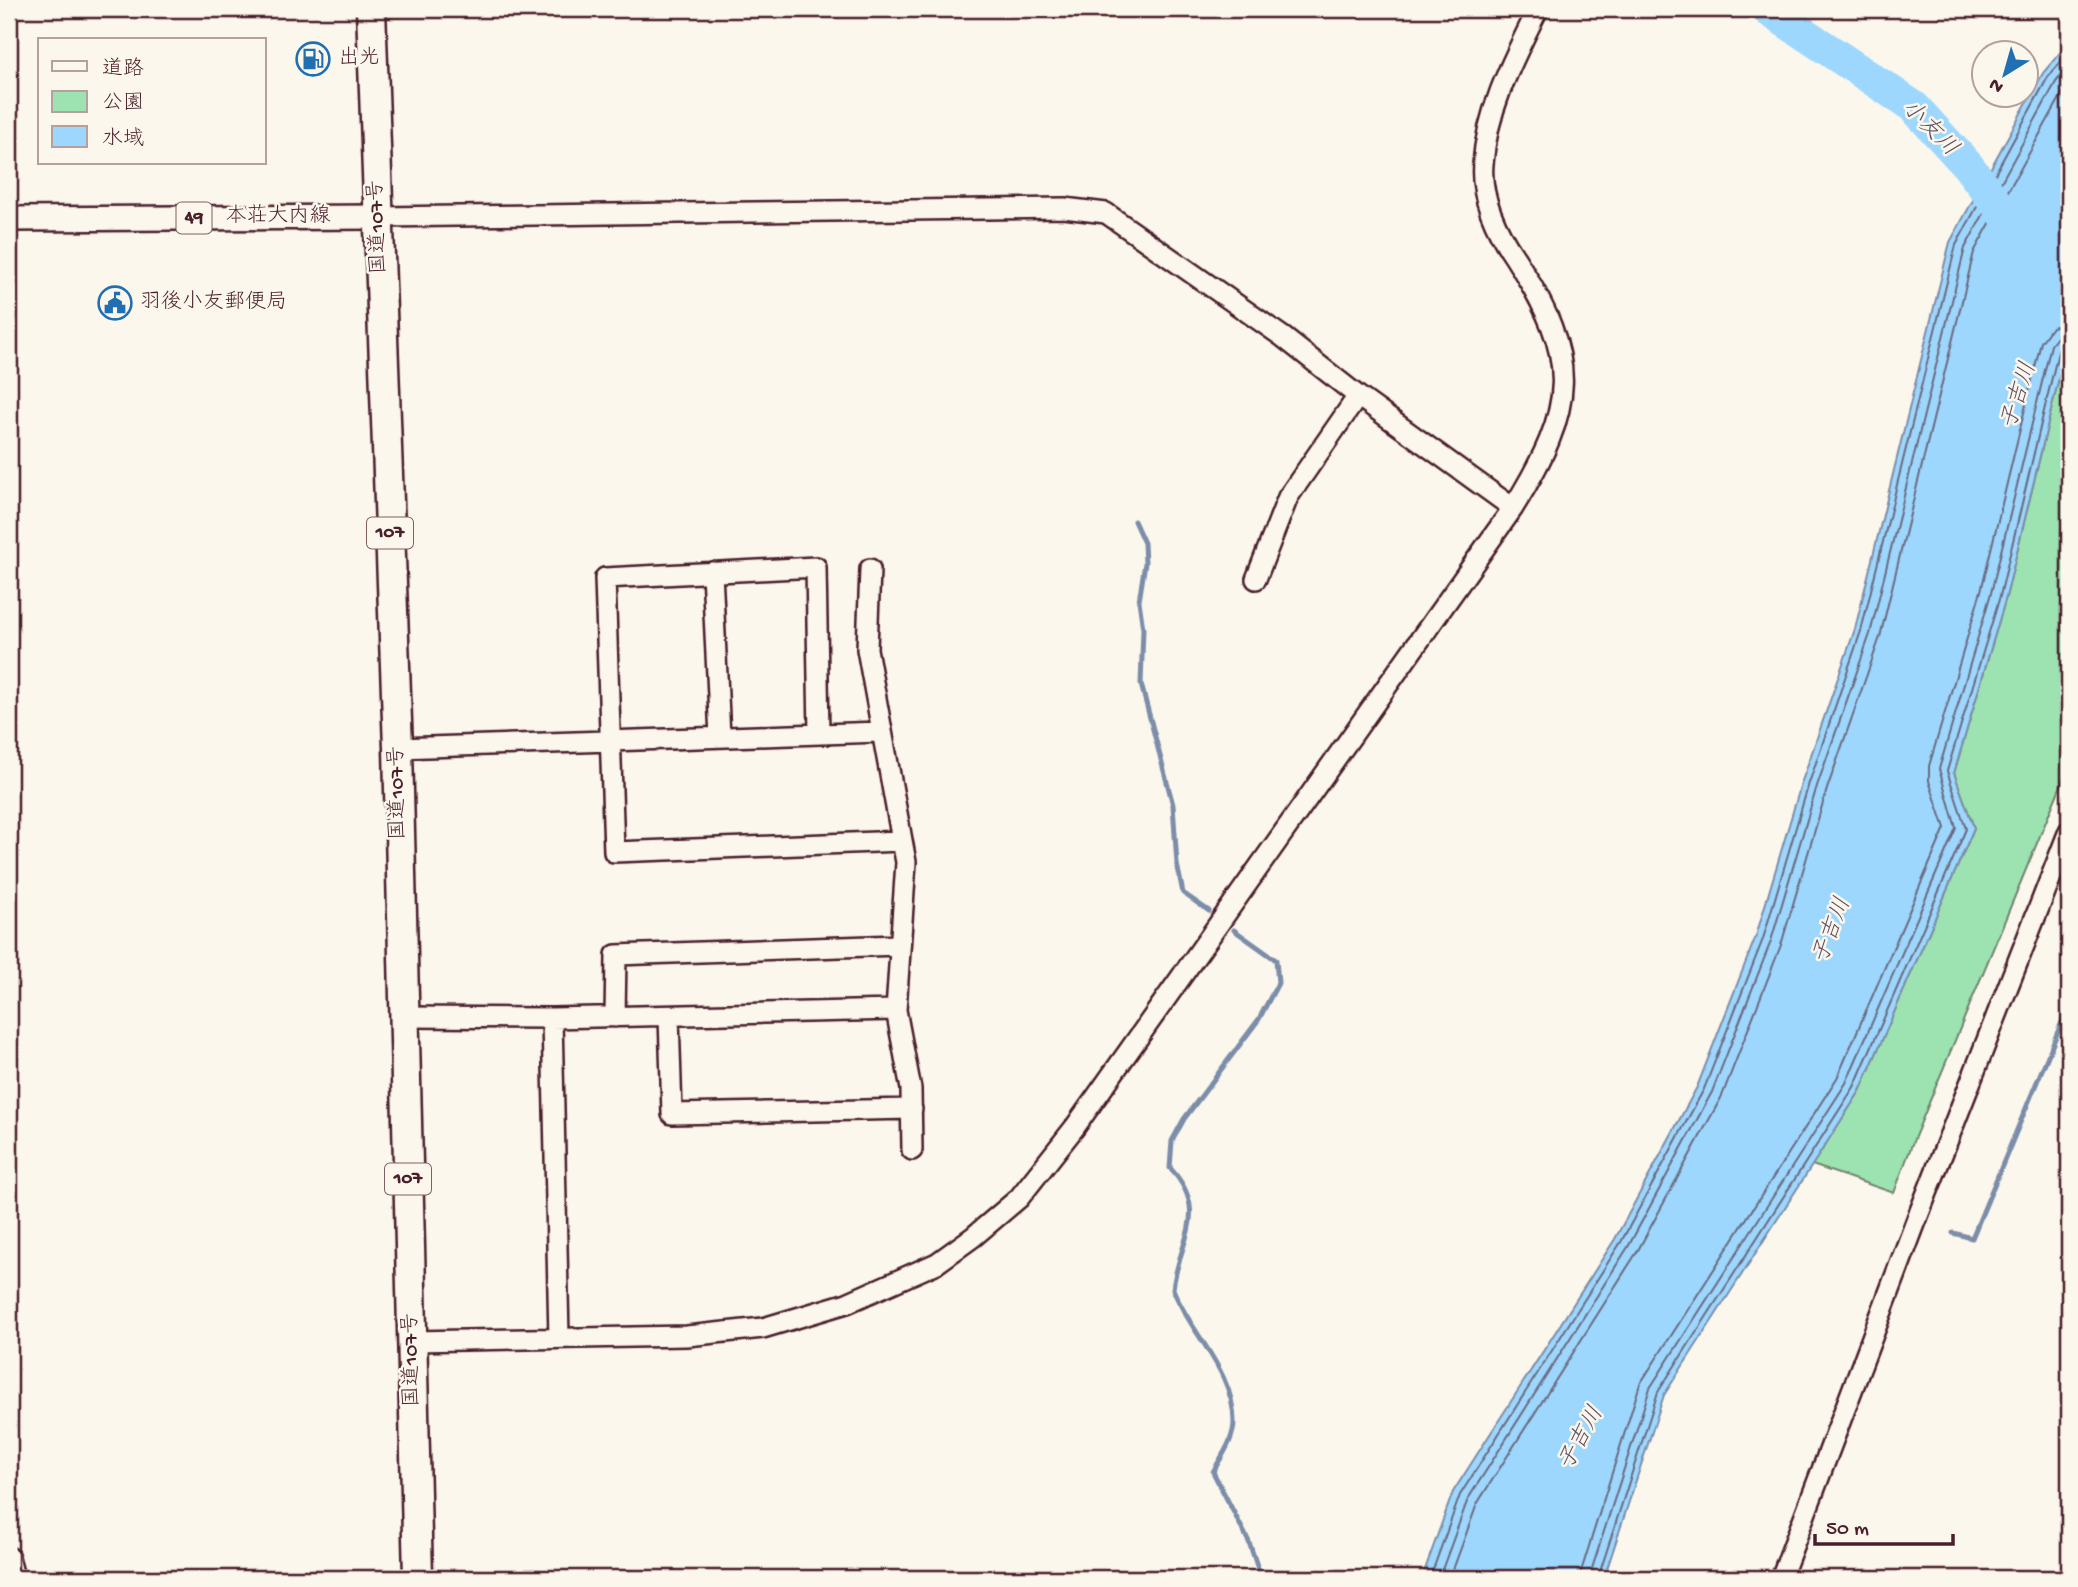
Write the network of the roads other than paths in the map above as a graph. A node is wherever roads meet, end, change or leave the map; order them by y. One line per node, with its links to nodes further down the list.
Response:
1 (372, 9): 3 (highway, 国道107号 / 107)
2 (1538, 9): 6 (street)
3 (379, 217): 4 (main road, 本荘大内線 / 49); 5 (street); 14 (highway, 国道107号 / 107)
4 (9, 219)
5 (1358, 396): 6 (street); 9 (street)
6 (1513, 508): 25 (street)
7 (870, 569): 10 (street)
8 (712, 572): 11 (street); 12 (street); 13 (street)
9 (1256, 579)
10 (881, 732): 11 (street); 16 (street)
11 (820, 734): 12 (street)
12 (720, 737): 13 (street)
13 (611, 740): 14 (street); 16 (street)
14 (398, 748): 20 (highway, 国道107号 / 107)
15 (2069, 831): 30 (street)
16 (902, 841): 17 (street)
17 (898, 944): 18 (street); 21 (street)
18 (896, 1010): 19 (street); 23 (street)
19 (669, 1016): 21 (street); 23 (street)
20 (404, 1017): 22 (street); 26 (highway, 国道107号 / 107)
21 (615, 1017): 22 (street)
22 (552, 1018): 25 (street)
23 (912, 1110): 24 (street)
24 (912, 1150)
25 (559, 1338): 26 (street)
26 (413, 1341): 29 (highway, 国道107号 / 107)
27 (9, 1557): 28 (street)
28 (15, 1578)
29 (418, 1578)
30 (1781, 1578)

